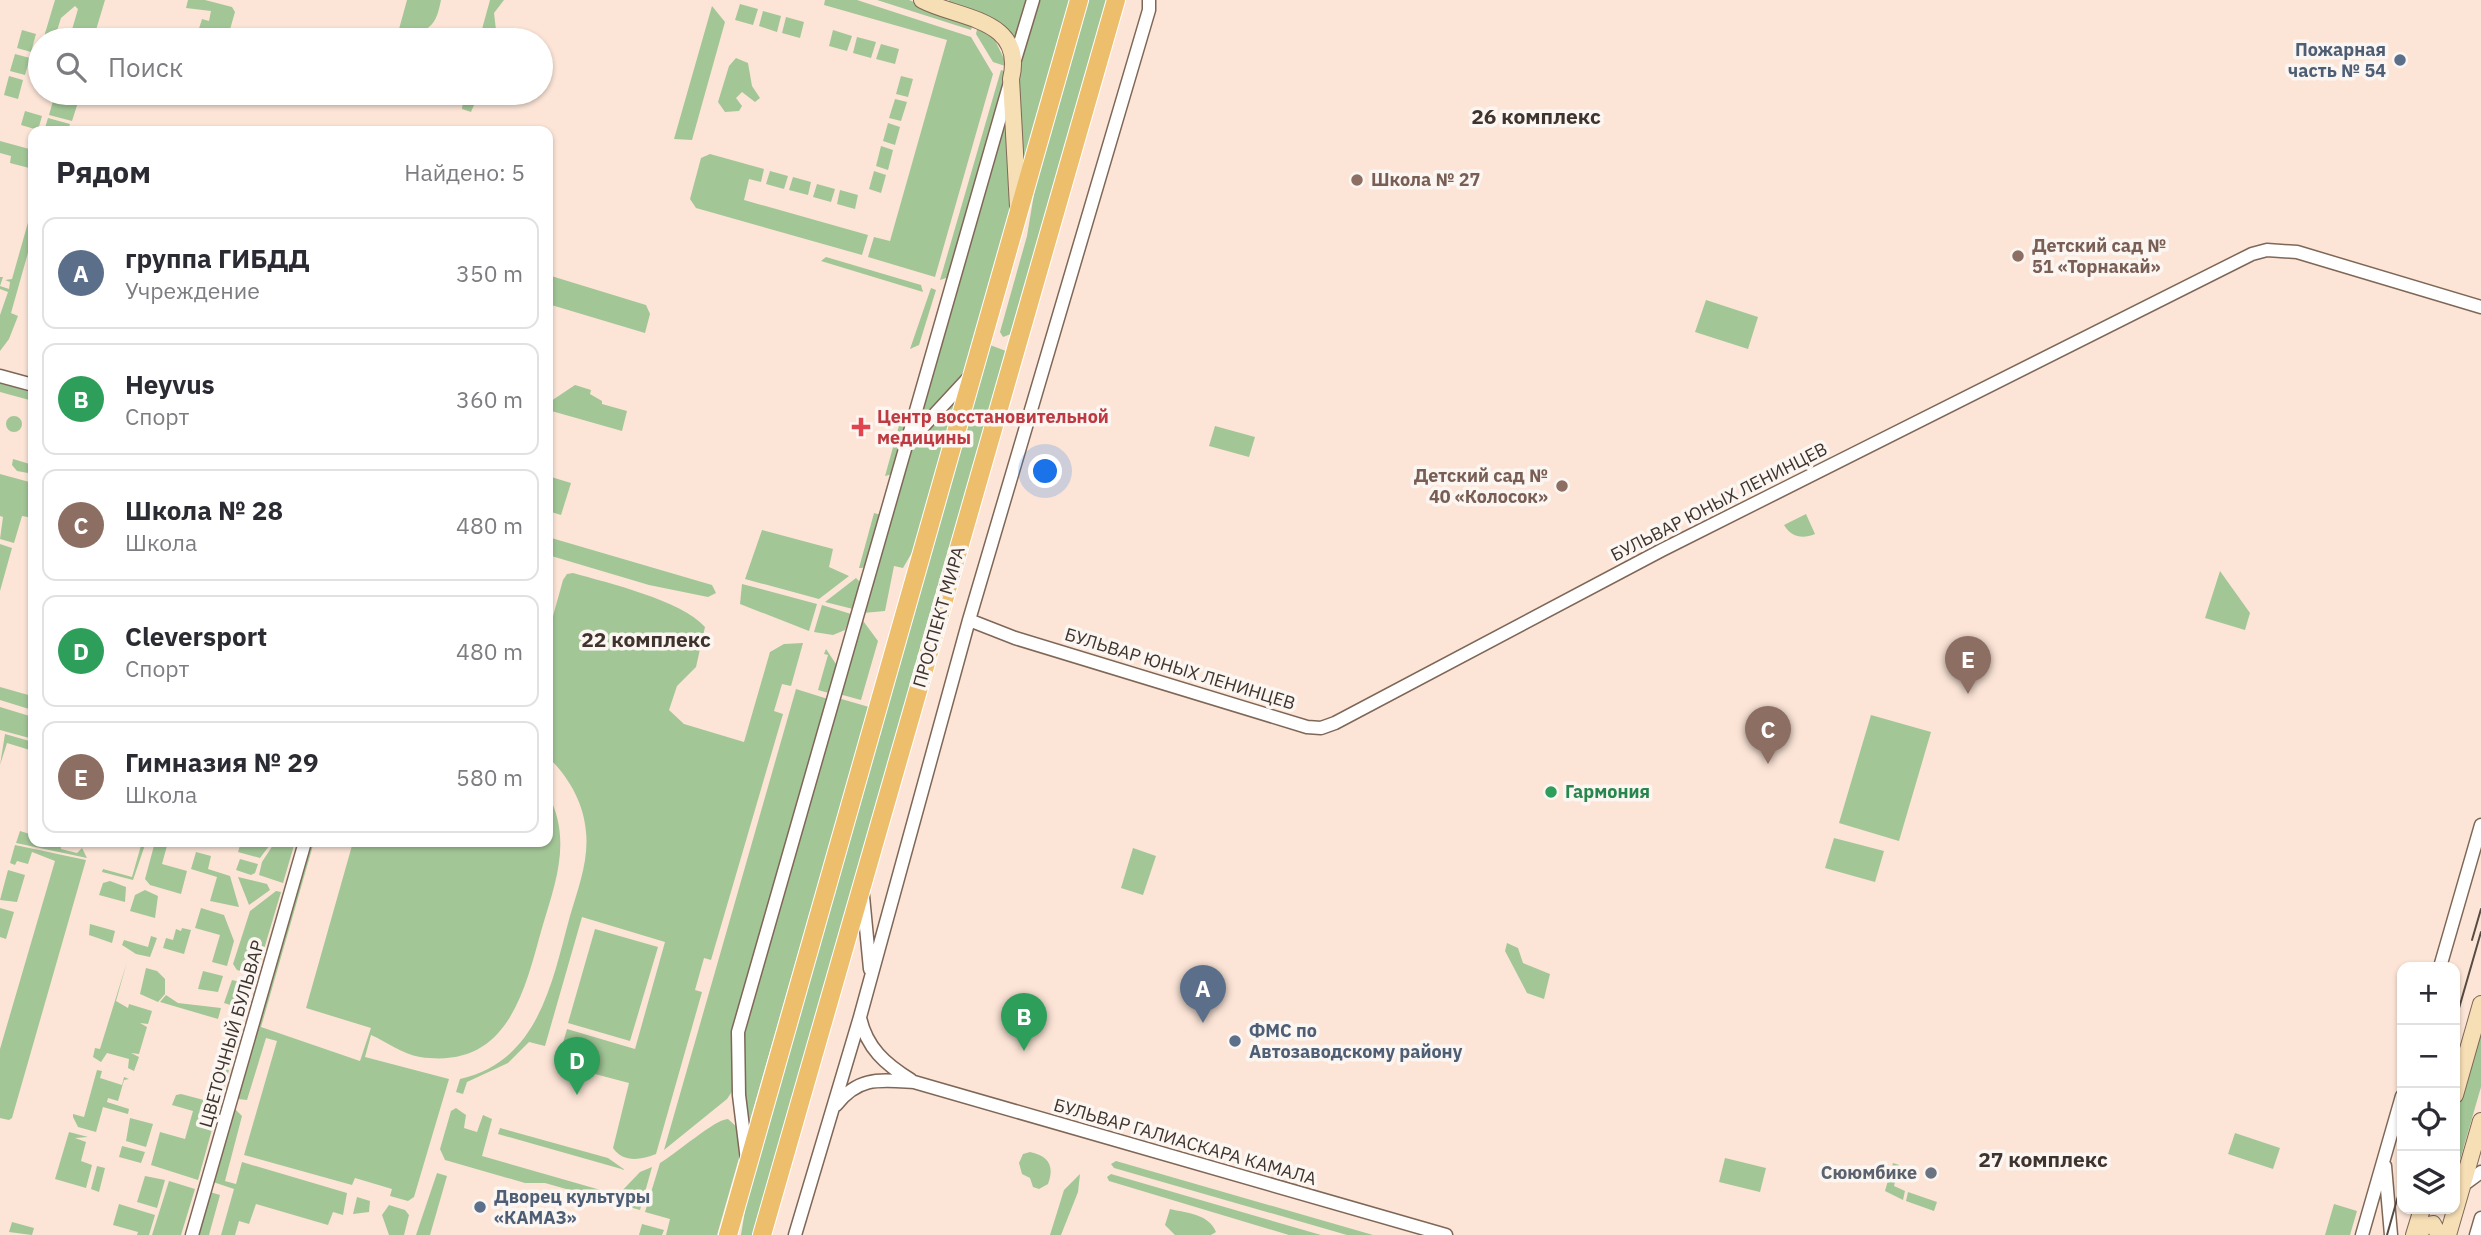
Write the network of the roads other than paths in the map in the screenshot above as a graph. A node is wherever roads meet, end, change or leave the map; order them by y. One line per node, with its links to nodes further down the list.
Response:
1 (1033, 0): 6 (street)
2 (1079, 0): 7 (main road, ПРОСПЕКТ МИРА)
3 (1116, 0): 10 (main road, ПРОСПЕКТ МИРА)
4 (1149, 0): 15 (street)
5 (931, 2): 6 (main road)
6 (1012, 71): 7 (main road); 14 (street)
7 (1019, 216): 9 (main road, ПРОСПЕКТ МИРА)
8 (2481, 307): 15 (street, БУЛЬВАР ЮНЫХ ЛЕНИНЦЕВ)
9 (988, 324): 10 (main road); 11 (main road, ПРОСПЕКТ МИРА)
10 (1018, 334): 18 (main road, ПРОСПЕКТ МИРА)
11 (974, 372): 14 (street); 29 (main road, ПРОСПЕКТ МИРА)
12 (0, 376): 13 (street)
13 (28, 384)
14 (905, 446): 29 (street)
15 (969, 620): 20 (street)
16 (2481, 825): 19 (street)
17 (304, 847): 34 (street, ЦВЕТОЧНЫЙ БУЛЬВАР)
18 (862, 885): 20 (street); 36 (main road, ПРОСПЕКТ МИРА)
19 (2441, 962)
20 (870, 976): 22 (street)
21 (2481, 1004): 24 (main road)
22 (860, 1017): 23 (street); 25 (street)
23 (914, 1082): 25 (street); 38 (street, БУЛЬВАР ГАЛИАСКАРА КАМАЛА)
24 (2457, 1088)
25 (833, 1108): 37 (street)
26 (2397, 1114): 28 (street)
27 (2481, 1121): 31 (main road)
28 (2384, 1159): 39 (street); 40 (street)
29 (747, 1163): 35 (main road, ПРОСПЕКТ МИРА)
30 (2481, 1172): 31 (street)
31 (2462, 1186): 43 (main road)
32 (2421, 1214): 41 (main road)
33 (2481, 1217): 44 (street)
34 (192, 1235)
35 (727, 1235)
36 (762, 1235)
37 (795, 1235)
38 (1446, 1235)
39 (2362, 1235)
40 (2391, 1235)
41 (2416, 1235): 42 (main road)
42 (2439, 1235)
43 (2448, 1235)
44 (2476, 1235)

